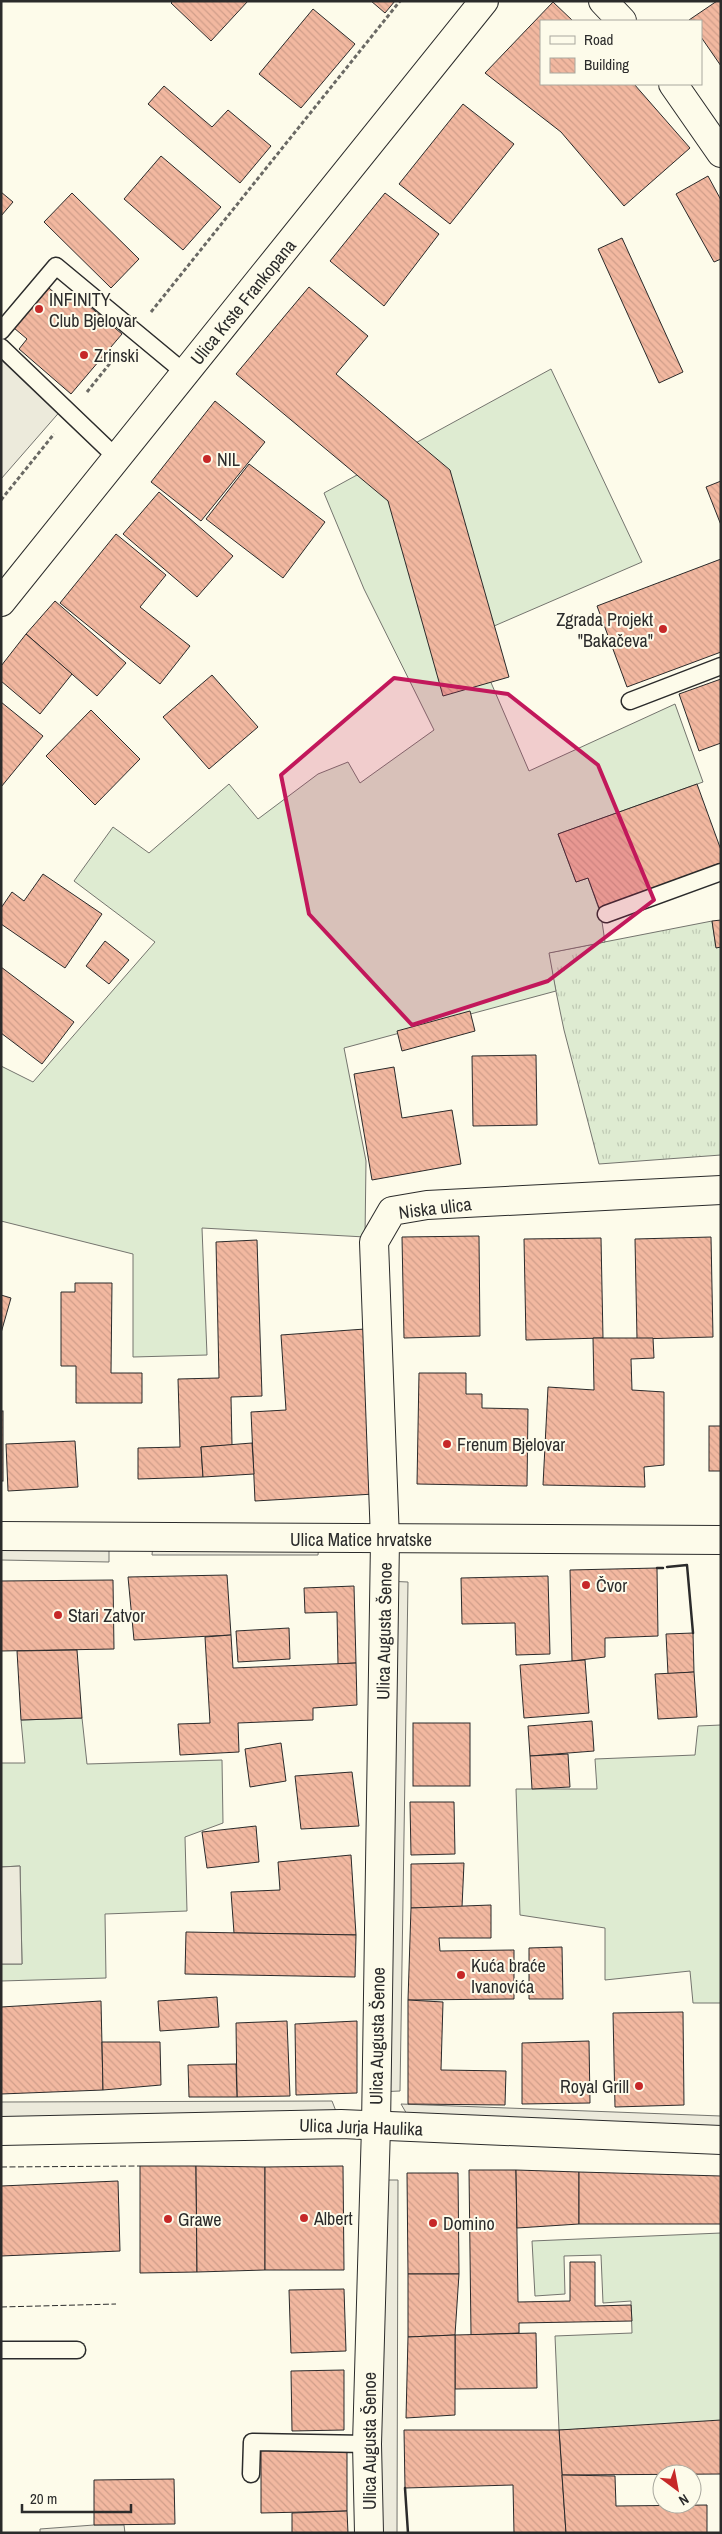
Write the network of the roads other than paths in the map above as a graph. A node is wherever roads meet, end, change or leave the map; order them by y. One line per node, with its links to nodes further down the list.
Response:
1 (484, 1): 8 (street, Ulica Krste Frankopana)
2 (603, 1): 3 (street)
3 (621, 20)
4 (674, 85): 5 (street)
5 (721, 152)
6 (1, 330): 8 (lane)
7 (1, 347): 9 (lane)
8 (185, 373): 9 (street, Ulica Krste Frankopana)
9 (117, 458): 10 (street, Ulica Krste Frankopana)
10 (1, 602)
11 (721, 666): 12 (lane)
12 (630, 701)
13 (721, 872): 14 (lane)
14 (606, 914)
15 (721, 1190): 17 (street, Niska ulica)
16 (1, 1536): 17 (street, Ulica Matice hrvatske)
17 (385, 1540): 18 (street, Ulica Matice hrvatske); 19 (street, Ulica Augusta Šenoe)
18 (721, 1540)
19 (376, 2126): 20 (street, Ulica Jurja Haulika); 21 (street, Ulica Jurja Haulika); 24 (street, Ulica Augusta Šenoe)
20 (1, 2131)
21 (721, 2140)
22 (1, 2350): 23 (lane)
23 (77, 2350)
24 (368, 2444): 25 (lane); 26 (street, Ulica Augusta Šenoe)
25 (251, 2474)
26 (370, 2533)

